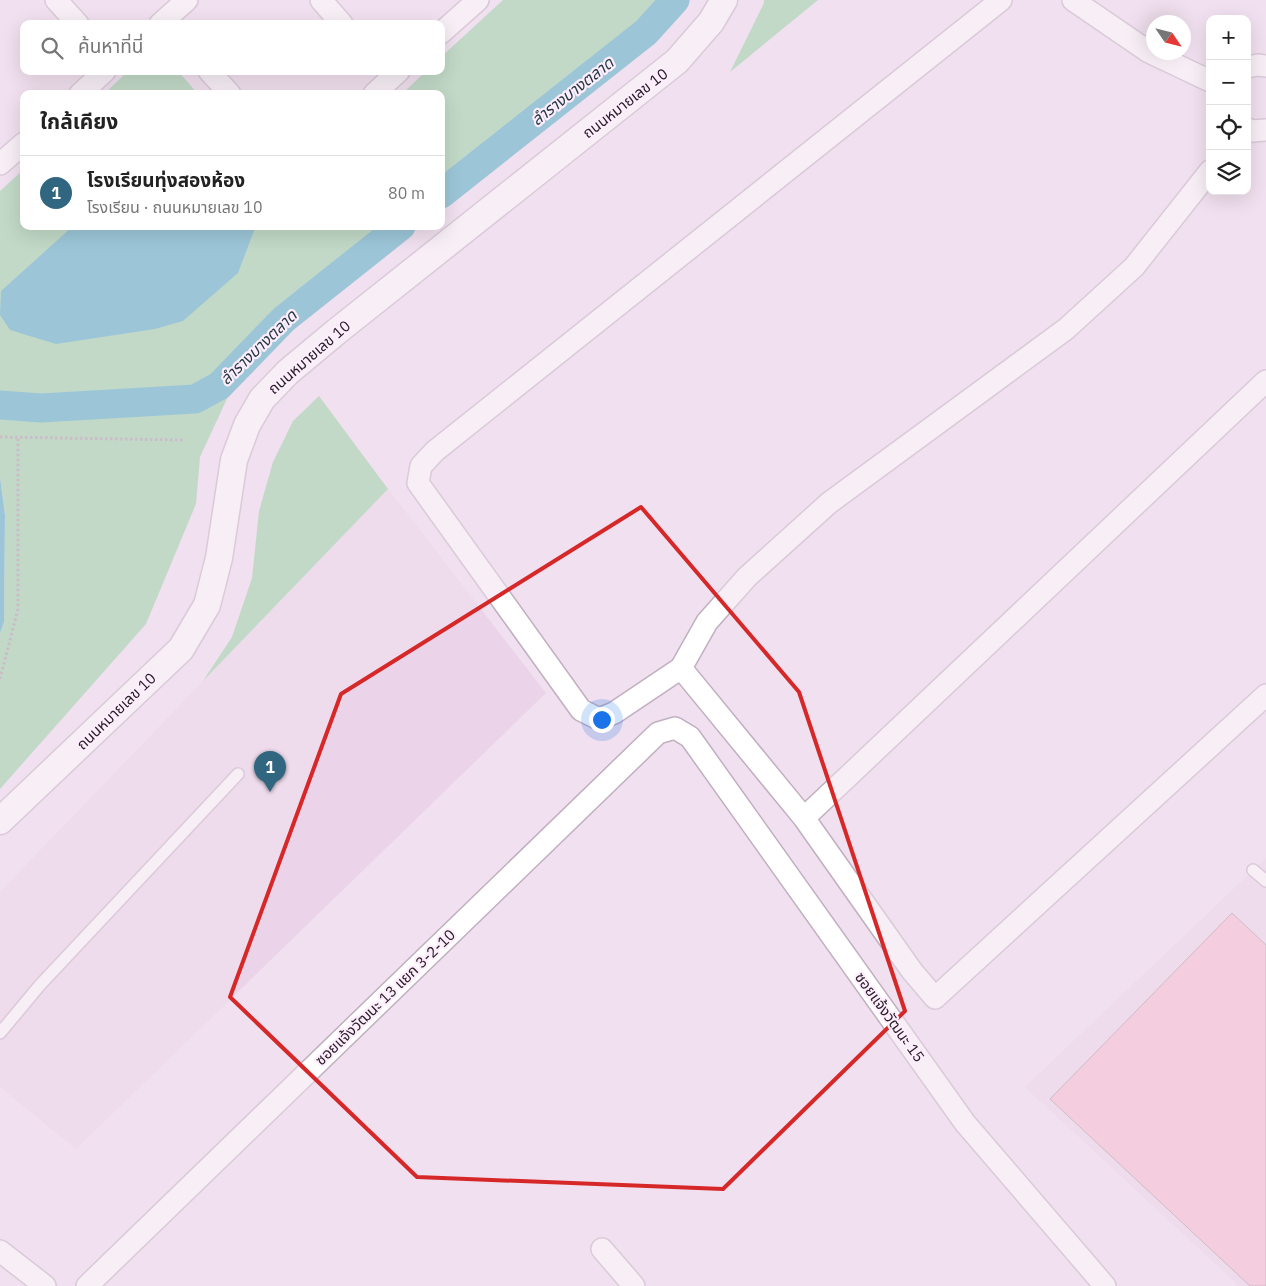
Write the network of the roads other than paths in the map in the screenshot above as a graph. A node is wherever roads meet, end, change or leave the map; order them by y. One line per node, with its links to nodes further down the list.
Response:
1 (56, 0): 8 (street)
2 (187, 0): 9 (street)
3 (321, 0): 10 (street)
4 (478, 0): 11 (street)
5 (724, 0): 32 (street, ถนนหมายเลข 10)
6 (1001, 0): 27 (street)
7 (1073, 0): 17 (street)
8 (74, 20)
9 (166, 20)
10 (338, 20)
11 (445, 30)
12 (1251, 66): 13 (street)
13 (1266, 66)
14 (101, 75): 18 (street)
15 (213, 75): 19 (street)
16 (390, 75): 20 (street)
17 (1206, 79)
18 (85, 90)
19 (226, 90)
20 (377, 90)
21 (1266, 130): 22 (street)
22 (1251, 131)
23 (20, 146): 24 (street)
24 (0, 164)
25 (1206, 176): 27 (street)
26 (1266, 381): 31 (street)
27 (682, 668): 31 (street)
28 (1266, 695): 31 (street)
29 (690, 737): 39 (street, ซอยแจ้งวัฒนะ 13 แยก 3-2-10); 41 (street, ซอยแจ้งวัฒนะ 15)
30 (238, 774): 35 (lane)
31 (804, 818)
32 (0, 821)
33 (1253, 870): 34 (lane)
34 (1266, 881)
35 (0, 1033)
36 (602, 1249): 40 (street)
37 (0, 1251): 38 (street)
38 (45, 1286)
39 (87, 1286)
40 (634, 1286)
41 (1105, 1286)

